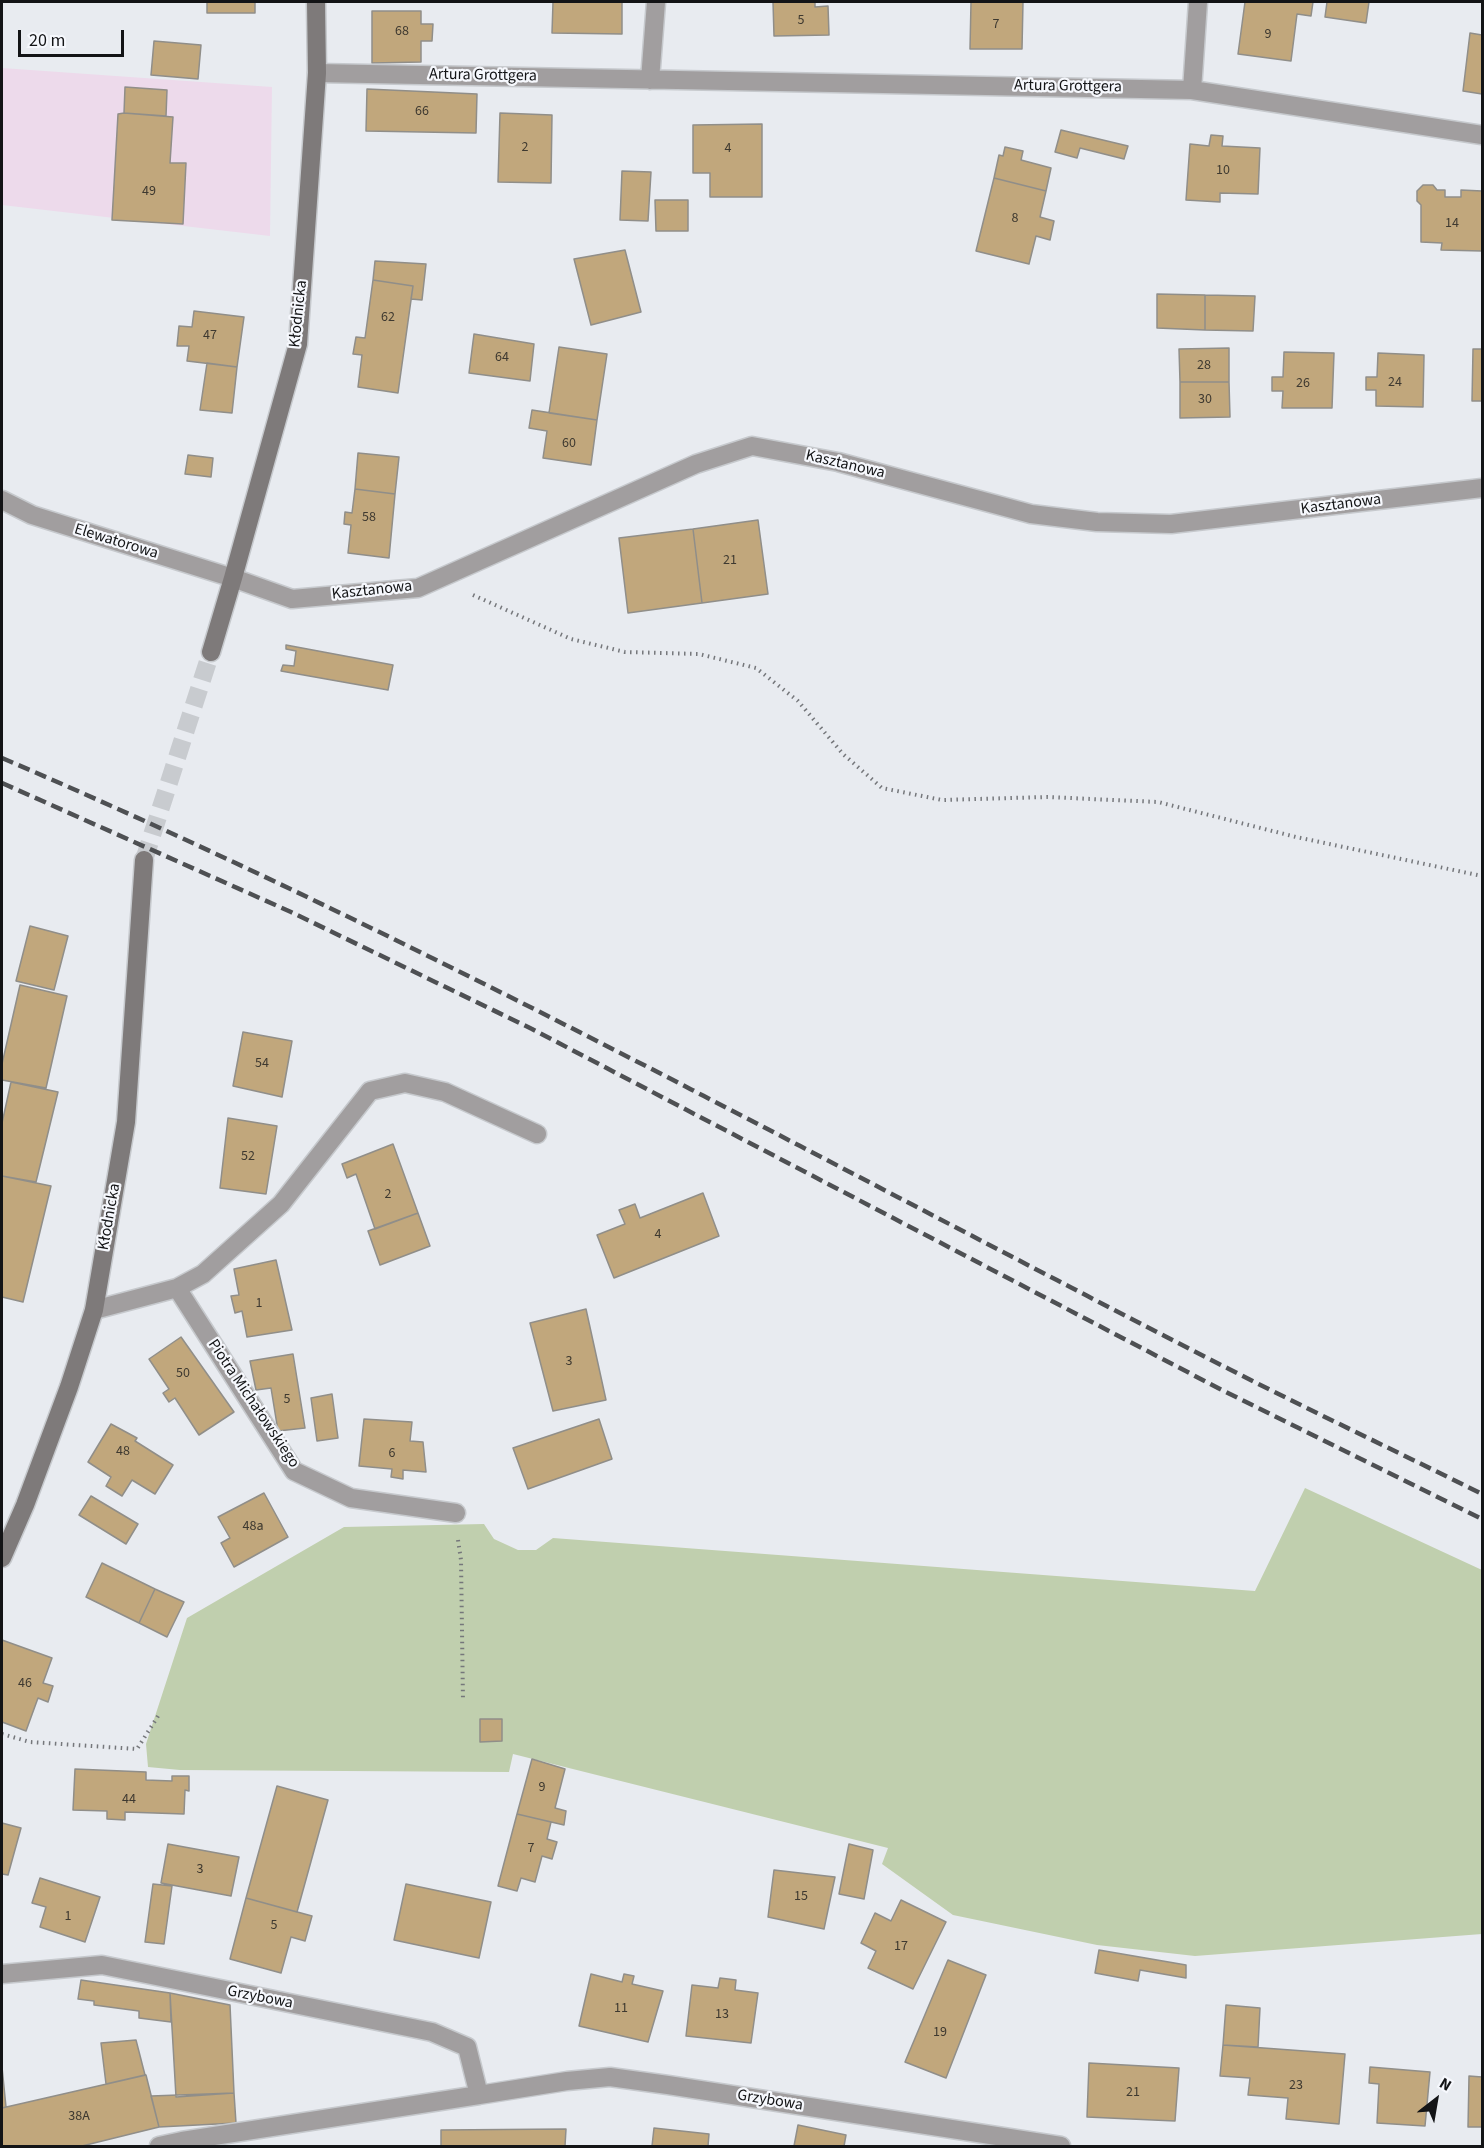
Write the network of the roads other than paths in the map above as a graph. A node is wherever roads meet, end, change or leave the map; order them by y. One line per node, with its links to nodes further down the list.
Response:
1 (316, 2): 4 (main road, Kłodnicka)
2 (656, 2): 5 (street)
3 (1198, 2): 6 (street)
4 (317, 73): 5 (street, Artura Grottgera); 10 (main road, Kłodnicka)
5 (650, 80): 6 (street, Artura Grottgera)
6 (1192, 90): 7 (street, Artura Grottgera)
7 (1482, 135)
8 (1482, 488): 10 (street, Kasztanowa)
9 (2, 500): 10 (street, Elewatorowa)
10 (233, 578): 11 (main road, Kłodnicka)
11 (211, 652)
12 (144, 860): 15 (main road, Kłodnicka)
13 (537, 1134): 14 (street)
14 (177, 1288): 15 (street); 16 (street, Piotra Michałowskiego)
15 (94, 1311): 17 (main road, Kłodnicka)
16 (456, 1513)
17 (2, 1558)
18 (2, 1974): 19 (street, Grzybowa)
19 (479, 2095): 20 (street, Grzybowa); 21 (street, Grzybowa)
20 (159, 2146)
21 (1061, 2146)

